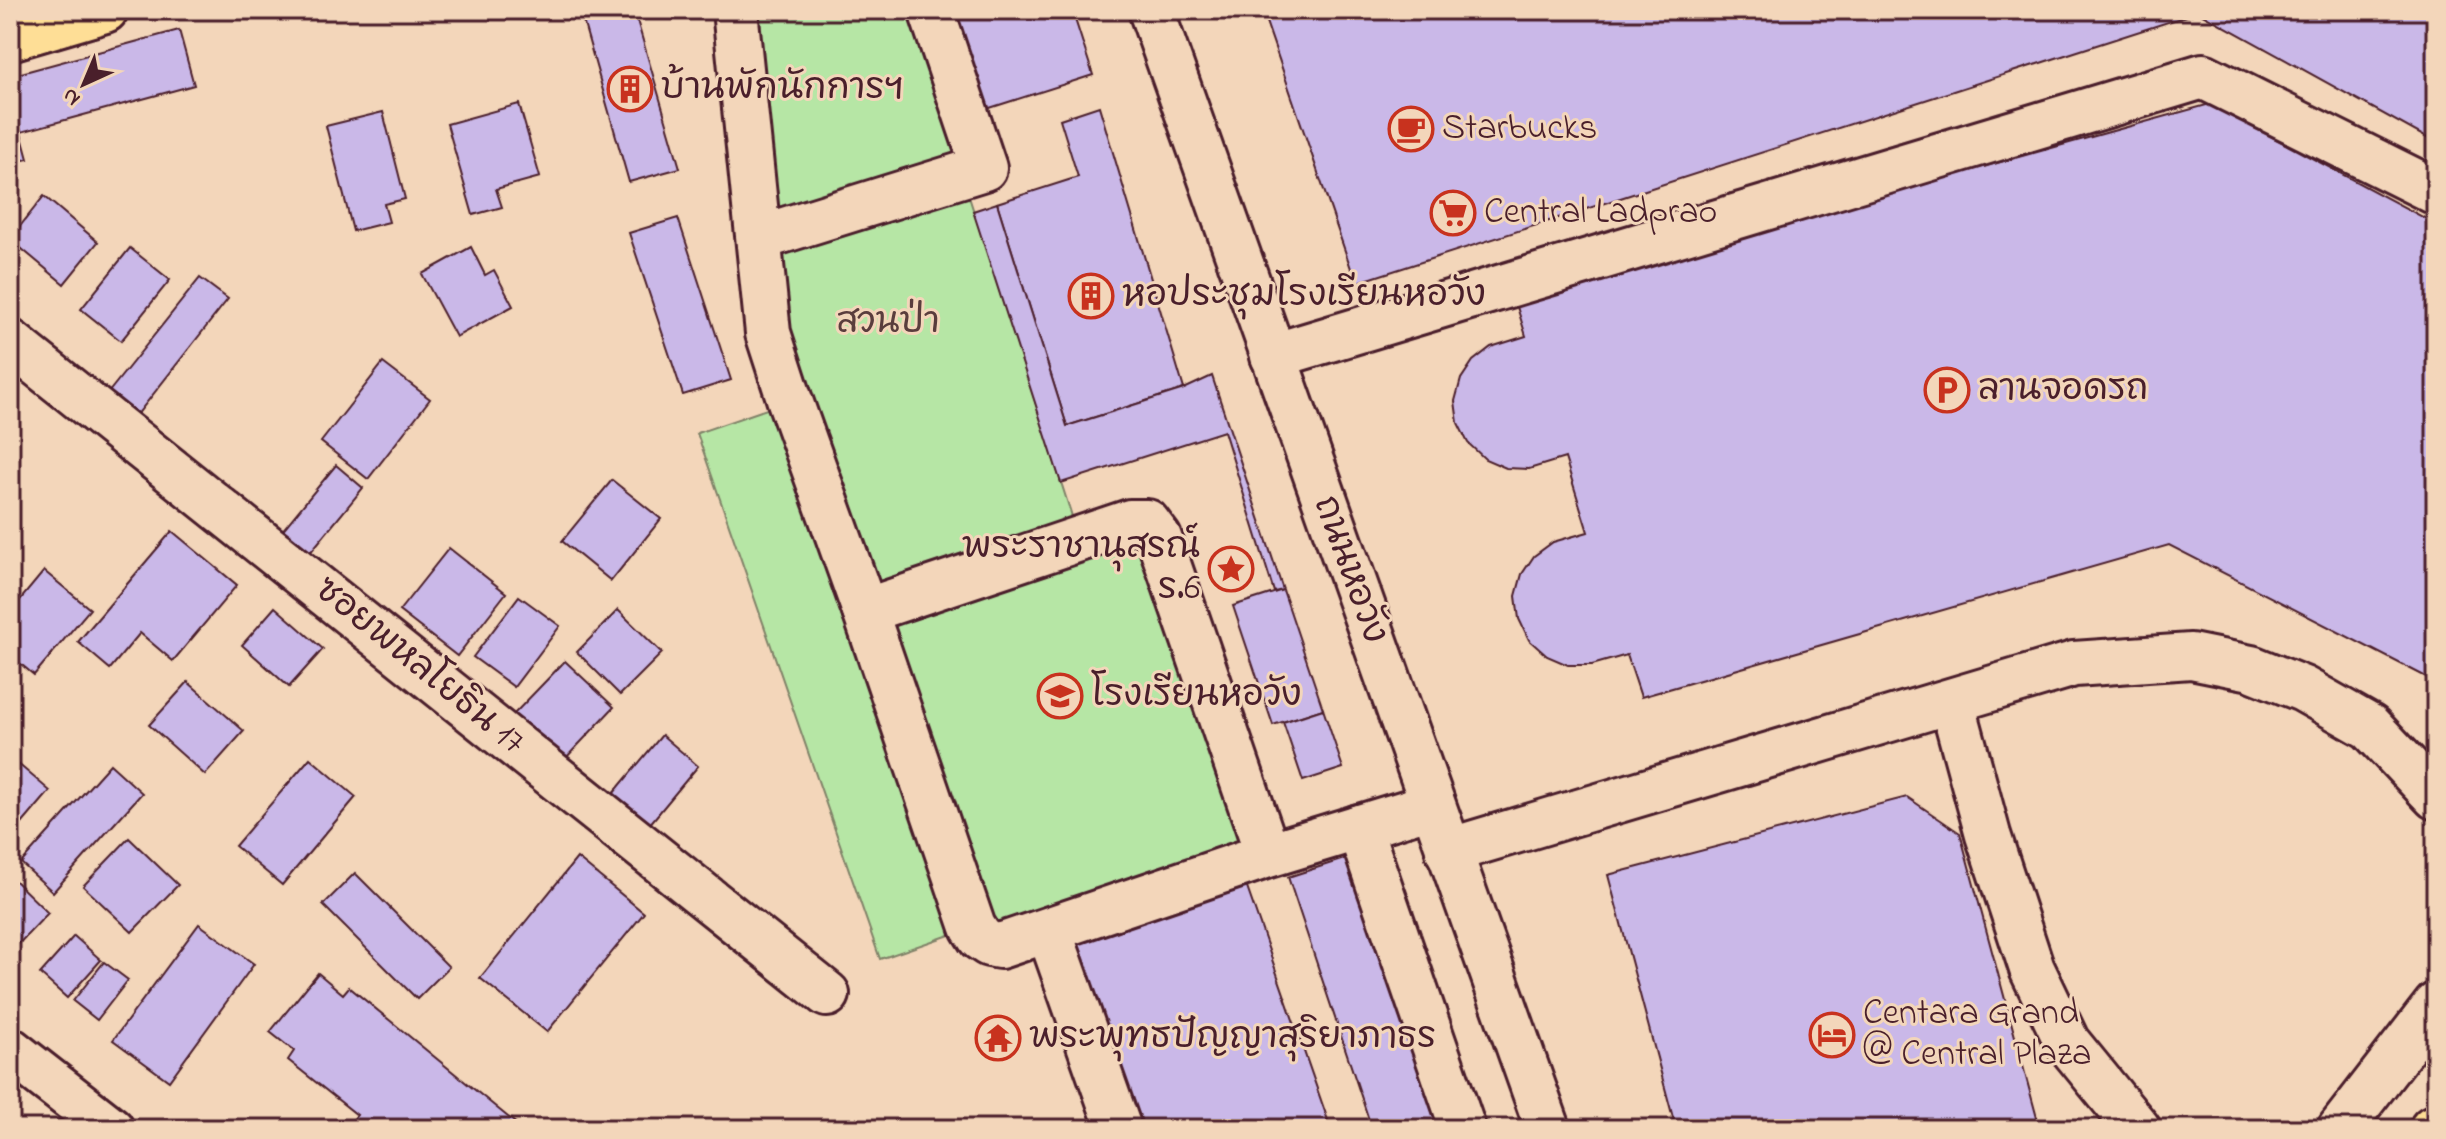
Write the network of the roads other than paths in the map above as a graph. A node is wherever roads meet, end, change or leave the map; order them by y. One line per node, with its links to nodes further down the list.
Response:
1 (105, 10): 5 (main road)
2 (735, 10): 7 (street)
3 (931, 10): 7 (street)
4 (1151, 10): 9 (street, ถนนหอวัง)
5 (10, 38)
6 (2436, 192): 9 (street)
7 (759, 238): 10 (street)
8 (10, 342): 18 (street, ซอยพหลโยธิน 17)
9 (1273, 356): 13 (street, ถนนหอวัง)
10 (865, 611): 16 (street); 17 (street)
11 (1952, 702): 12 (street); 15 (street); 25 (street)
12 (2434, 792)
13 (1432, 805): 14 (street); 15 (street, ถนนหอวัง)
14 (1359, 827): 16 (street); 23 (street)
15 (1448, 851): 24 (street, ถนนหอวัง)
16 (1268, 855): 17 (street)
17 (1049, 931): 22 (street)
18 (827, 994)
19 (2436, 1005): 26 (street)
20 (11, 1052): 21 (street)
21 (111, 1129)
22 (1119, 1129)
23 (1463, 1129)
24 (1548, 1129)
25 (2138, 1129)
26 (2340, 1129)

